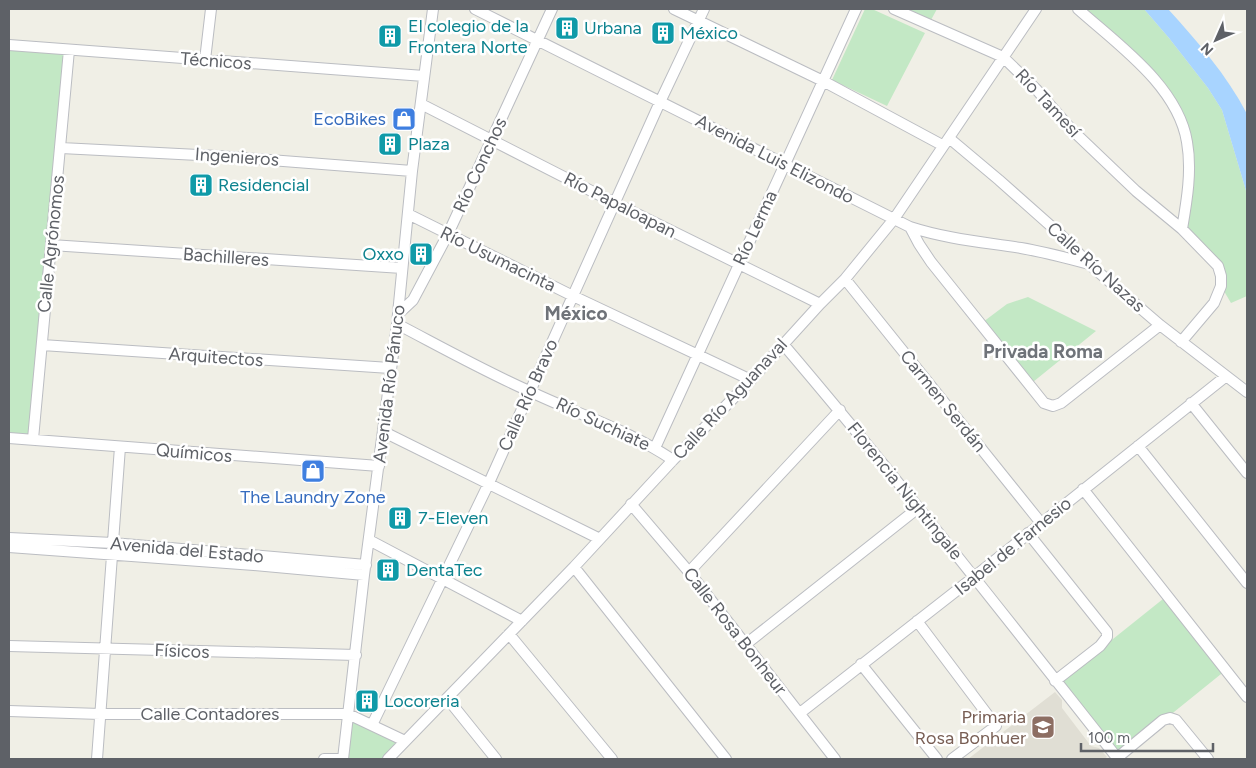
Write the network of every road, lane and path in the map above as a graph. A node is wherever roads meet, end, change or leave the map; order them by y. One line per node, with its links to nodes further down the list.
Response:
1 (211, 9): 16 (street)
2 (433, 9): 17 (street, Avenida Río Pánuco)
3 (475, 9): 12 (street, Avenida Luis Elizondo)
4 (552, 9): 12 (street, Río Conchos)
5 (674, 9): 11 (street, Calle Río Nazas)
6 (704, 9): 11 (street, Calle Río Bravo)
7 (856, 9): 18 (street, Río Lerma)
8 (894, 9): 15 (street, Río Tamesí)
9 (1036, 9): 15 (street, Calle Río Aguanaval)
10 (1078, 9): 30 (street)
11 (698, 21): 18 (street, Calle Río Nazas); 19 (street, Calle Río Bravo)
12 (538, 40): 19 (street, Avenida Luis Elizondo); 21 (street, Río Conchos)
13 (9, 45): 14 (street, Técnicos)
14 (70, 50): 16 (street, Técnicos); 23 (street, Calle Agrónomos)
15 (1003, 57): 22 (street, Calle Río Aguanaval); 30 (street, Río Tamesí)
16 (205, 60): 17 (street, Técnicos)
17 (424, 76): 20 (street, Avenida Río Pánuco)
18 (823, 81): 22 (street, Calle Río Nazas); 24 (street, Río Lerma)
19 (660, 102): 24 (street, Avenida Luis Elizondo); 26 (street, Calle Río Bravo)
20 (421, 104): 21 (street, Río Papaloapan); 25 (street, Avenida Río Pánuco)
21 (492, 140): 26 (street, Río Papaloapan); 31 (street, Río Conchos)
22 (946, 142): 28 (street, Calle Río Aguanaval); 34 (street, Calle Río Nazas)
23 (61, 148): 25 (street, Ingenieros); 32 (street, Calle Agrónomos)
24 (785, 164): 28 (street, Avenida Luis Elizondo); 33 (street, Río Lerma)
25 (412, 171): 27 (street, Avenida Río Pánuco)
26 (615, 203): 33 (street, Río Papaloapan); 37 (street, Calle Río Bravo)
27 (408, 214): 31 (street, Río Usumacinta); 35 (street, Avenida Río Pánuco)
28 (894, 219): 29 (street, Avenida Luis Elizondo); 36 (street, Calle Río Aguanaval)
29 (910, 227): 34 (street, Avenida Luis Elizondo); 40 (street)
30 (1182, 228): 41 (street, Río Tamesí)
31 (448, 234): 37 (street, Río Usumacinta); 39 (street, Río Conchos)
32 (51, 245): 35 (street, Bachilleres); 43 (street, Calle Agrónomos)
33 (739, 264): 38 (street, Río Papaloapan); 44 (street, Río Lerma)
34 (1090, 264): 40 (street, Calle Río Nazas)
35 (402, 268): 39 (street, Avenida Río Pánuco)
36 (845, 279): 38 (street, Calle Río Aguanaval); 65 (street, Carmen Serdán)
37 (573, 296): 44 (street, Río Usumacinta); 48 (street, Calle Río Bravo)
38 (820, 304): 42 (street, Calle Río Aguanaval)
39 (397, 319): 45 (street, Avenida Río Pánuco); 48 (street, Río Suchiate)
40 (1160, 325): 41 (street, Calle Río Nazas)
41 (1181, 342): 46 (street, Calle Río Nazas)
42 (783, 344): 47 (street, Calle Río Aguanaval); 51 (street, Florencia Nightingale)
43 (42, 345): 45 (street, Arquitectos); 54 (street, Calle Agrónomos)
44 (699, 356): 47 (street, Río Usumacinta); 57 (street, Río Lerma)
45 (390, 368): 52 (street, Avenida Río Pánuco)
46 (1225, 377): 49 (street, Calle Río Nazas); 50 (street, Isabel de Farnesio)
47 (751, 380): 58 (street, Calle Río Aguanaval)
48 (529, 391): 57 (street, Río Suchiate); 61 (street, Calle Río Bravo)
49 (1247, 392)
50 (1191, 403): 56 (street, Isabel de Farnesio); 60 (street)
51 (840, 410): 64 (street, Florencia Nightingale); 75 (street)
52 (384, 432): 59 (street, Avenida Río Pánuco); 61 (street)
53 (9, 438): 54 (street, Químicos)
54 (33, 439): 55 (street, Químicos)
55 (120, 446): 59 (street, Químicos); 70 (street)
56 (1138, 446): 62 (street, Isabel de Farnesio); 78 (street)
57 (655, 448): 58 (street, Río Suchiate)
58 (673, 460): 63 (street, Calle Río Aguanaval)
59 (379, 466): 69 (street, Avenida Río Pánuco)
60 (1247, 473)
61 (488, 485): 68 (street); 77 (street, Calle Río Bravo)
62 (1083, 489): 65 (street, Isabel de Farnesio); 88 (street)
63 (632, 504): 68 (street, Calle Río Aguanaval); 75 (street, Calle Rosa Bonheur)
64 (918, 508): 76 (street, Florencia Nightingale); 82 (street)
65 (1041, 523): 66 (street, Isabel de Farnesio)
66 (1028, 534): 76 (street, Isabel de Farnesio); 87 (street)
67 (9, 538): 70 (street, Avenida del Estado)
68 (600, 539): 73 (street, Calle Río Aguanaval)
69 (369, 540): 74 (street, Avenida Río Pánuco); 77 (street)
70 (113, 544): 72 (street); 74 (street, Avenida del Estado)
71 (9, 547): 72 (street, Avenida del Estado)
72 (113, 555): 74 (street, Avenida del Estado); 84 (street)
73 (574, 567): 79 (street, Calle Río Aguanaval); 103 (street)
74 (365, 570): 85 (street, Avenida Río Pánuco)
75 (689, 572): 82 (street, Calle Rosa Bonheur)
76 (974, 577): 80 (street, Isabel de Farnesio); 87 (street, Florencia Nightingale)
77 (444, 578): 79 (street); 94 (street, Calle Río Bravo)
78 (1247, 583)
79 (522, 621): 81 (street, Calle Río Aguanaval)
80 (917, 621): 86 (street, Isabel de Farnesio); 106 (street)
81 (509, 634): 89 (street, Calle Río Aguanaval); 102 (street)
82 (746, 644): 91 (street, Calle Rosa Bonheur)
83 (9, 646): 84 (street, Físicos)
84 (104, 649): 85 (street, Físicos); 92 (street)
85 (356, 655): 93 (street, Avenida Río Pánuco)
86 (861, 664): 91 (street, Isabel de Farnesio); 105 (street)
87 (1055, 681): 96 (street, Florencia Nightingale)
88 (1247, 697)
89 (447, 698): 95 (street, Calle Río Aguanaval); 101 (street)
90 (9, 711): 92 (street, Calle Contadores)
91 (800, 713): 104 (street, Calle Rosa Bonheur)
92 (100, 714): 93 (street, Calle Contadores); 97 (street)
93 (348, 714): 94 (street, Calle Contadores); 99 (street, Avenida Río Pánuco)
94 (372, 725): 95 (street, Calle Contadores)
95 (406, 740): 100 (street, Calle Río Aguanaval)
96 (1117, 758): 107 (street)
97 (97, 759)
98 (324, 759): 99 (street)
99 (343, 759)
100 (388, 759)
101 (496, 759)
102 (612, 759)
103 (726, 759)
104 (835, 759)
105 (937, 759)
106 (952, 759)
107 (1208, 759)

